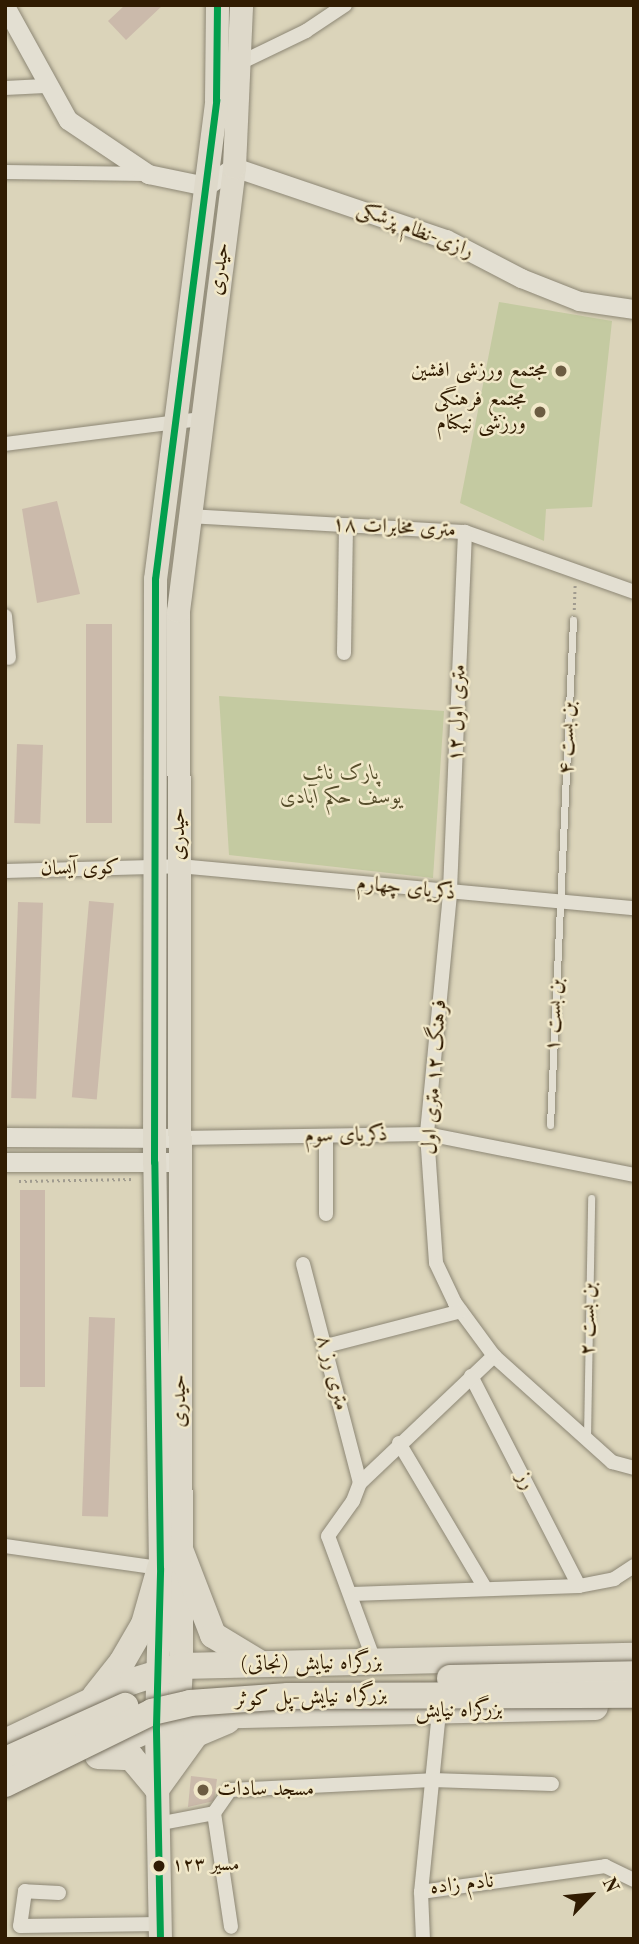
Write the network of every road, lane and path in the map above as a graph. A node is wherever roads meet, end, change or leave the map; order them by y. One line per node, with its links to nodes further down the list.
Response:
1 (217, 5): 11 (main road, حیدری)
2 (242, 5): 5 (main road, حیدری)
3 (345, 5): 5 (street)
4 (5, 6): 6 (main road)
5 (242, 62): 8 (main road, حیدری)
6 (45, 86): 7 (street); 10 (main road)
7 (5, 88)
8 (234, 167): 11 (main road); 12 (main road, رازی-نظام پزشکی); 13 (main road, حیدری)
9 (5, 172): 10 (street)
10 (148, 174): 11 (main road)
11 (206, 186): 14 (main road, حیدری)
12 (634, 309)
13 (200, 419): 14 (street); 16 (main road, حیدری)
14 (173, 420): 15 (street); 26 (main road, حیدری)
15 (5, 444)
16 (187, 516): 17 (street, ۱۸ متری مخابرات); 25 (main road, حیدری)
17 (346, 525): 18 (street, ۱۸ متری مخابرات); 23 (street)
18 (466, 532): 19 (street, ۱۸ متری مخابرات); 28 (street, ۱۲ متری اول)
19 (575, 571): 20 (street, ۱۸ متری مخابرات); 22 (path)
20 (634, 592)
21 (5, 616): 24 (street)
22 (573, 620): 29 (lane, بن بست ۴)
23 (344, 653)
24 (9, 658)
25 (179, 866): 26 (street, ذکریای چهارم); 28 (street, ذکریای چهارم); 36 (main road, حیدری)
26 (155, 867): 27 (street, کوی آیسان); 33 (main road, حیدری)
27 (5, 871)
28 (450, 894): 29 (street, ذکریای چهارم); 32 (street, فرهنگ ۱۲ متری اول)
29 (561, 904): 30 (street, ذکریای چهارم); 31 (lane, بن بست ۱)
30 (634, 908)
31 (550, 1125)
32 (427, 1134): 34 (street, ذکریای سوم); 40 (street, ذکریای سوم); 44 (street, فرهنگ ۱۲ متری اول)
33 (154, 1136): 35 (main road); 36 (main road); 37 (main road, حیدری)
34 (326, 1136): 36 (street, ذکریای سوم); 42 (street)
35 (5, 1137)
36 (180, 1138): 39 (main road, حیدری)
37 (154, 1161): 38 (main road); 39 (main road); 55 (main road, حیدری)
38 (5, 1162)
39 (180, 1162): 53 (main road, حیدری)
40 (634, 1175)
41 (591, 1198): 48 (lane, بن بست ۲)
42 (326, 1214)
43 (303, 1264): 45 (street, ۸ متری رز)
44 (461, 1311): 45 (street); 46 (street, فرهنگ ۱۲ متری اول)
45 (326, 1346): 51 (street, ۸ متری رز)
46 (494, 1356): 47 (street); 48 (street, فرهنگ ۱۲ متری اول)
47 (471, 1376): 49 (street); 56 (street, رز)
48 (587, 1440): 50 (street, فرهنگ ۱۲ متری اول)
49 (399, 1443): 51 (street); 57 (street)
50 (634, 1468)
51 (360, 1482): 58 (street)
52 (5, 1546): 55 (street)
53 (181, 1552): 61 (highway); 62 (main road, حیدری)
54 (634, 1566): 56 (street)
55 (160, 1568): 62 (main road, حیدری); 65 (highway)
56 (579, 1586): 57 (street)
57 (485, 1588): 58 (street)
58 (352, 1594): 60 (street)
59 (634, 1656): 60 (highway, بزرگراه نیایش (نجاتی))
60 (375, 1663): 61 (highway, بزرگراه نیایش (نجاتی))
61 (266, 1666): 62 (highway, بزرگراه نیایش (نجاتی)); 67 (highway)
62 (170, 1669): 65 (highway, بزرگراه نیایش (نجاتی)); 69 (main road)
63 (634, 1674): 72 (highway, بزرگراه نیایش-پل کوثر, bridge)
64 (634, 1695): 74 (highway, بزرگراه نیایش-پل کوثر, bridge)
65 (91, 1701): 70 (highway, بزرگراه نیایش (نجاتی))
66 (634, 1706): 68 (highway, بزرگراه نیایش)
67 (270, 1712): 68 (highway, بزرگراه نیایش); 69 (highway, بزرگراه نیایش); 76 (highway)
68 (439, 1712): 73 (street, نادم زاده)
69 (178, 1721): 71 (highway); 76 (main road)
70 (5, 1742)
71 (89, 1757): 76 (highway); 77 (highway)
72 (5, 1760)
73 (432, 1780): 75 (street); 78 (street); 81 (street, نادم زاده)
74 (5, 1784)
75 (552, 1784)
76 (157, 1788): 79 (main road)
77 (5, 1798)
78 (214, 1813): 79 (street); 83 (street)
79 (157, 1824): 84 (main road)
80 (634, 1881): 81 (street, نادم زاده)
81 (421, 1892): 85 (street)
82 (59, 1893): 84 (street)
83 (231, 1927)
84 (160, 1932)
85 (424, 1939)

